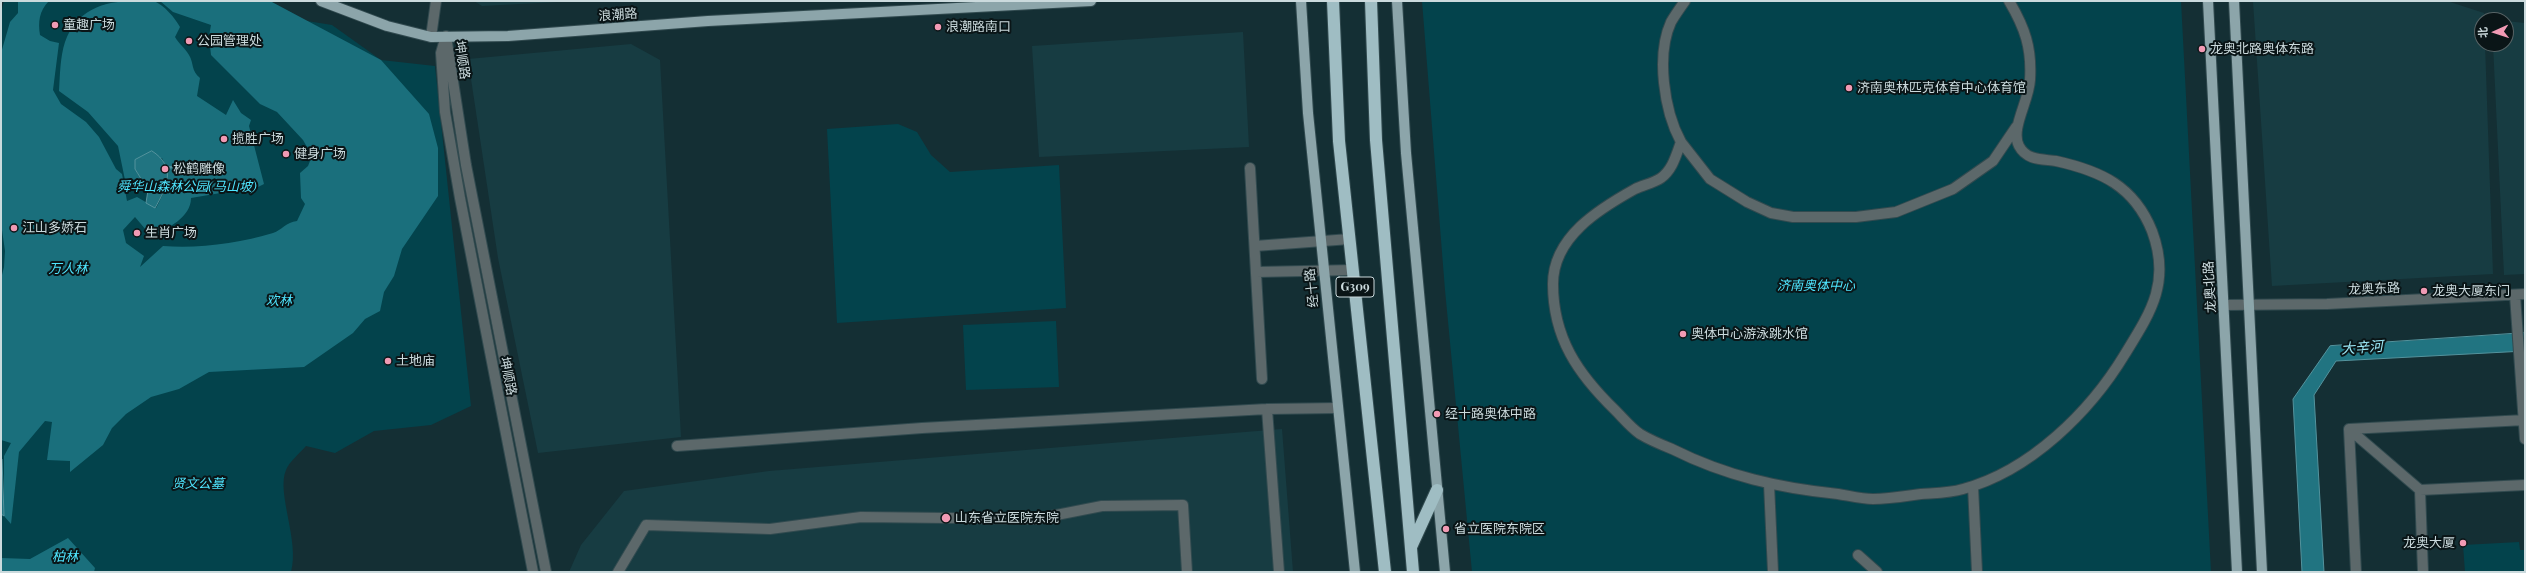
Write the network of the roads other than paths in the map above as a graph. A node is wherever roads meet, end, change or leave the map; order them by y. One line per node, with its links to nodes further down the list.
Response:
1 (321, 1): 13 (main road, 浪潮路)
2 (436, 1): 13 (street)
3 (1091, 1): 12 (main road, 浪潮路)
4 (1301, 1): 18 (main road, 经十路)
5 (1333, 1): 17 (highway, G309)
6 (1371, 1): 39 (highway, G309)
7 (1397, 1): 37 (main road)
8 (1685, 1): 15 (street)
9 (2009, 1): 14 (street)
10 (2208, 1): 25 (main road, 龙奥北路)
11 (2234, 1): 26 (main road)
12 (446, 36): 13 (main road, 浪潮路); 41 (street, 坤顺路); 42 (street, 坤顺路)
13 (431, 37)
14 (2016, 127): 15 (street); 35 (street)
15 (1681, 142): 34 (street)
16 (1250, 168): 19 (street)
17 (1350, 239): 18 (street); 20 (highway, G309)
18 (1321, 242): 19 (street); 21 (main road, 经十路)
19 (1255, 246): 22 (street)
20 (1353, 270): 21 (street); 47 (highway, G309)
21 (1324, 271): 22 (street); 28 (main road, 经十路)
22 (1256, 272): 27 (street)
23 (2525, 294): 24 (street, 龙奥东路)
24 (2514, 295): 26 (street, 龙奥东路); 30 (street)
25 (2224, 305): 26 (street, 龙奥东路); 53 (main road, 龙奥北路)
26 (2249, 305): 54 (main road)
27 (1262, 379)
28 (1338, 408): 29 (street); 46 (main road, 经十路)
29 (1267, 409): 33 (street); 45 (street)
30 (2524, 420): 31 (street); 32 (street)
31 (2349, 428): 38 (street); 55 (street)
32 (2525, 439)
33 (676, 446)
34 (1769, 484): 35 (street); 50 (street)
35 (1973, 486): 52 (street)
36 (2525, 486): 38 (street)
37 (1437, 490): 39 (highway); 49 (main road)
38 (2420, 490): 56 (street)
39 (1411, 548): 48 (highway, G309)
40 (1858, 555): 51 (street)
41 (533, 572)
42 (546, 572)
43 (618, 572): 44 (street)
44 (1187, 572)
45 (1280, 572)
46 (1355, 572)
47 (1385, 572)
48 (1413, 572)
49 (1445, 572)
50 (1773, 572)
51 (1877, 572)
52 (1977, 572)
53 (2237, 572)
54 (2262, 572)
55 (2356, 572)
56 (2423, 572)

